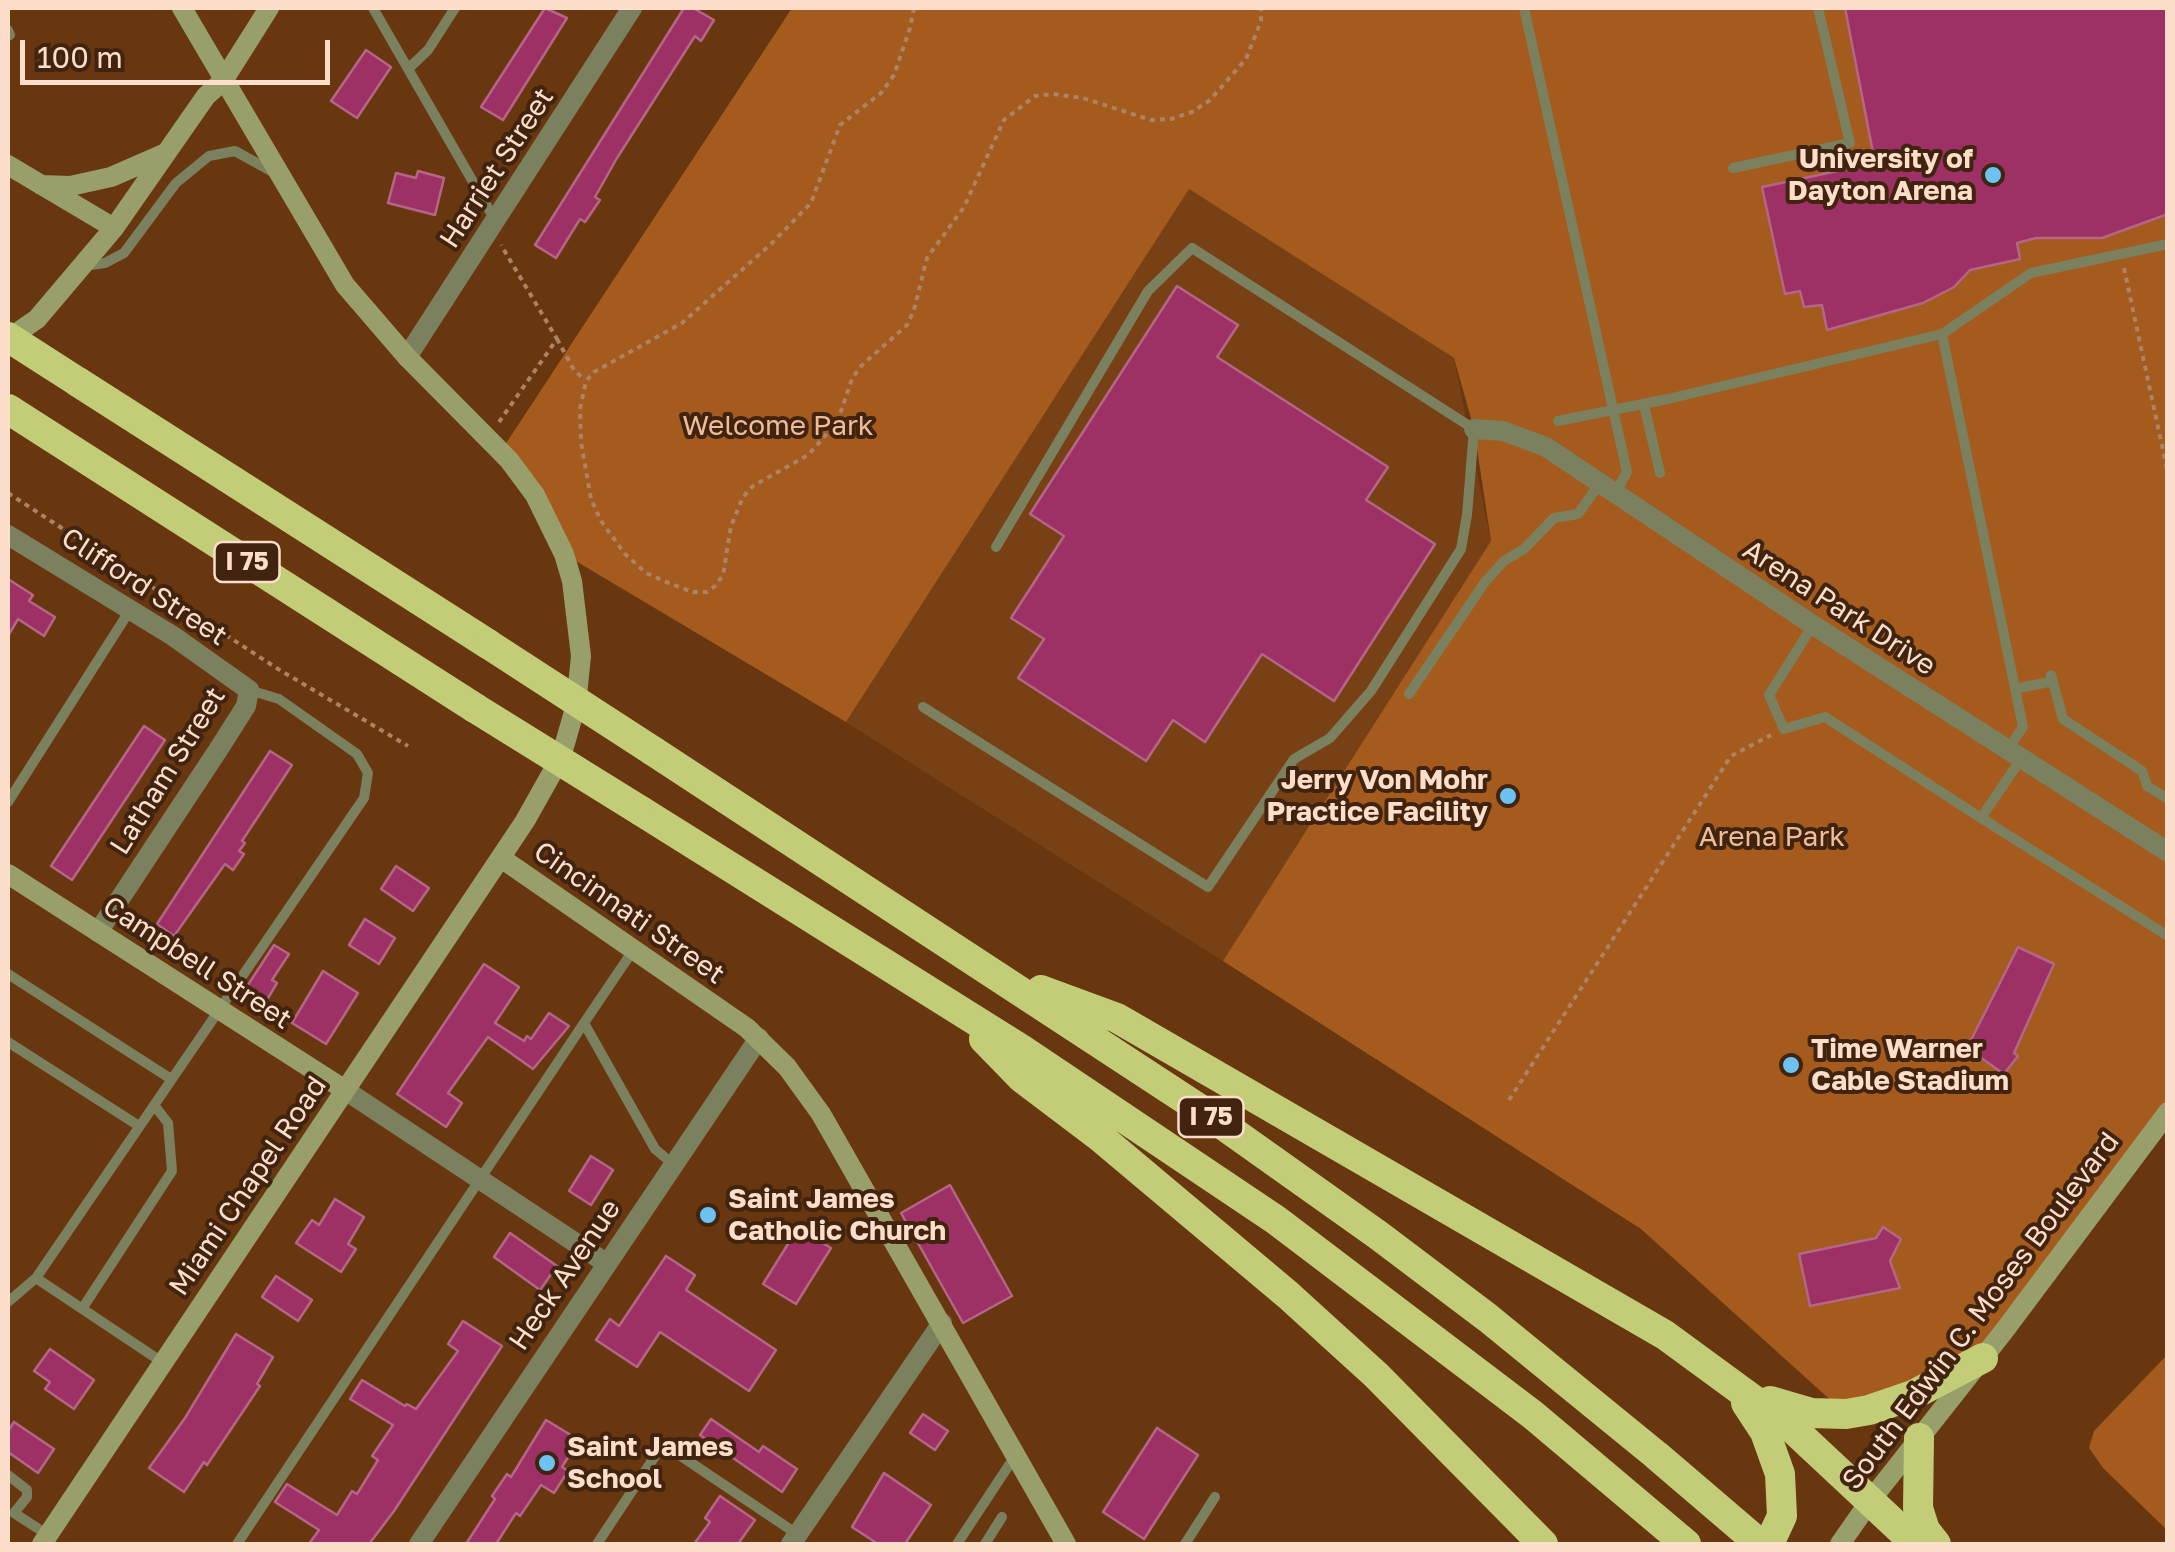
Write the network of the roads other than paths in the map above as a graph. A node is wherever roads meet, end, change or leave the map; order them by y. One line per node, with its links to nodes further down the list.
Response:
1 (182, 8): 9 (street, Cincinnati Street)
2 (269, 8): 9 (street)
3 (374, 8): 8 (lane)
4 (455, 8): 8 (lane)
5 (632, 8): 15 (street, Harriet Street)
6 (1524, 8): 23 (lane)
7 (1818, 8): 12 (lane)
8 (409, 68): 15 (lane)
9 (223, 81): 10 (street); 13 (street, Cincinnati Street)
10 (168, 152): 14 (street); 16 (street)
11 (8, 164): 14 (street)
12 (1733, 168)
13 (279, 176): 18 (lane); 21 (street, Cincinnati Street)
14 (41, 185): 16 (street)
15 (496, 221): 21 (street, Harriet Street)
16 (114, 228): 18 (street)
17 (2168, 244): 19 (lane)
18 (83, 266): 20 (street)
19 (1942, 334): 22 (lane); 33 (lane)
20 (8, 338): 47 (highway, I 75, bridge)
21 (407, 357): 42 (street, Cincinnati Street)
22 (1644, 404): 23 (lane); 27 (lane)
23 (1614, 410): 25 (lane); 28 (lane)
24 (13, 412): 49 (highway, I 75, bridge)
25 (1558, 421)
26 (1474, 428): 28 (street, Arena Park Drive); 30 (lane); 36 (lane)
27 (1660, 473)
28 (1608, 487): 32 (street, Arena Park Drive); 35 (lane)
29 (8, 536): 31 (street, Clifford Street)
30 (996, 546)
31 (130, 609): 34 (street, Clifford Street); 39 (lane)
32 (1813, 626): 37 (street, Arena Park Drive); 40 (lane)
33 (2015, 689): 37 (lane); 38 (lane)
34 (248, 690): 44 (street, Latham Street); 50 (lane)
35 (1409, 694)
36 (924, 706)
37 (2014, 755): 40 (lane); 41 (street, Arena Park Drive)
38 (2168, 799)
39 (8, 802)
40 (1981, 818): 45 (lane)
41 (2168, 852)
42 (502, 858): 46 (street, Cincinnati Street); 55 (street, Miami Chapel Road)
43 (8, 876): 44 (street, Campbell Street)
44 (98, 932): 50 (street, Campbell Street)
45 (2168, 936)
46 (634, 949): 51 (lane); 52 (street, Cincinnati Street)
47 (991, 971): 68 (highway); 75 (highway, I 75)
48 (8, 974): 54 (lane)
49 (954, 1008): 85 (highway); 86 (highway, I 75)
50 (220, 1010): 54 (lane); 55 (street, Campbell Street)
51 (584, 1023): 59 (lane); 60 (lane)
52 (759, 1038): 59 (street, Heck Avenue); 65 (street, Cincinnati Street)
53 (8, 1042): 58 (lane)
54 (171, 1079): 56 (lane)
55 (346, 1090): 60 (street, Campbell Street); 67 (street, Miami Chapel Road)
56 (154, 1105): 58 (lane); 64 (lane)
57 (2168, 1112): 66 (street, South Edwin C. Moses Boulevard)
58 (139, 1126): 62 (lane)
59 (673, 1164): 61 (street, Heck Avenue)
60 (480, 1178): 61 (street, Campbell Street); 78 (lane)
61 (606, 1262): 79 (street, Heck Avenue)
62 (36, 1278): 63 (lane); 64 (lane)
63 (8, 1302)
64 (82, 1308): 67 (lane)
65 (942, 1324): 70 (street, Cincinnati Street); 77 (street)
66 (1983, 1358): 68 (highway); 69 (street, South Edwin C. Moses Boulevard)
67 (163, 1363): 76 (street, Miami Chapel Road)
68 (1733, 1385): 73 (highway); 87 (highway)
69 (1919, 1438): 73 (street, South Edwin C. Moses Boulevard); 90 (highway)
70 (1014, 1456): 81 (lane); 83 (street, Cincinnati Street)
71 (8, 1475): 76 (lane)
72 (1215, 1497): 84 (lane)
73 (1870, 1500): 88 (street, South Edwin C. Moses Boulevard); 89 (highway)
74 (1002, 1517): 82 (lane)
75 (1749, 1535)
76 (45, 1540)
77 (794, 1540): 80 (lane)
78 (237, 1544)
79 (419, 1544)
80 (597, 1544)
81 (957, 1544)
82 (984, 1544)
83 (1066, 1544)
84 (1185, 1544)
85 (1543, 1544)
86 (1686, 1544)
87 (1769, 1544)
88 (1840, 1544)
89 (1916, 1544)
90 (1936, 1544)

